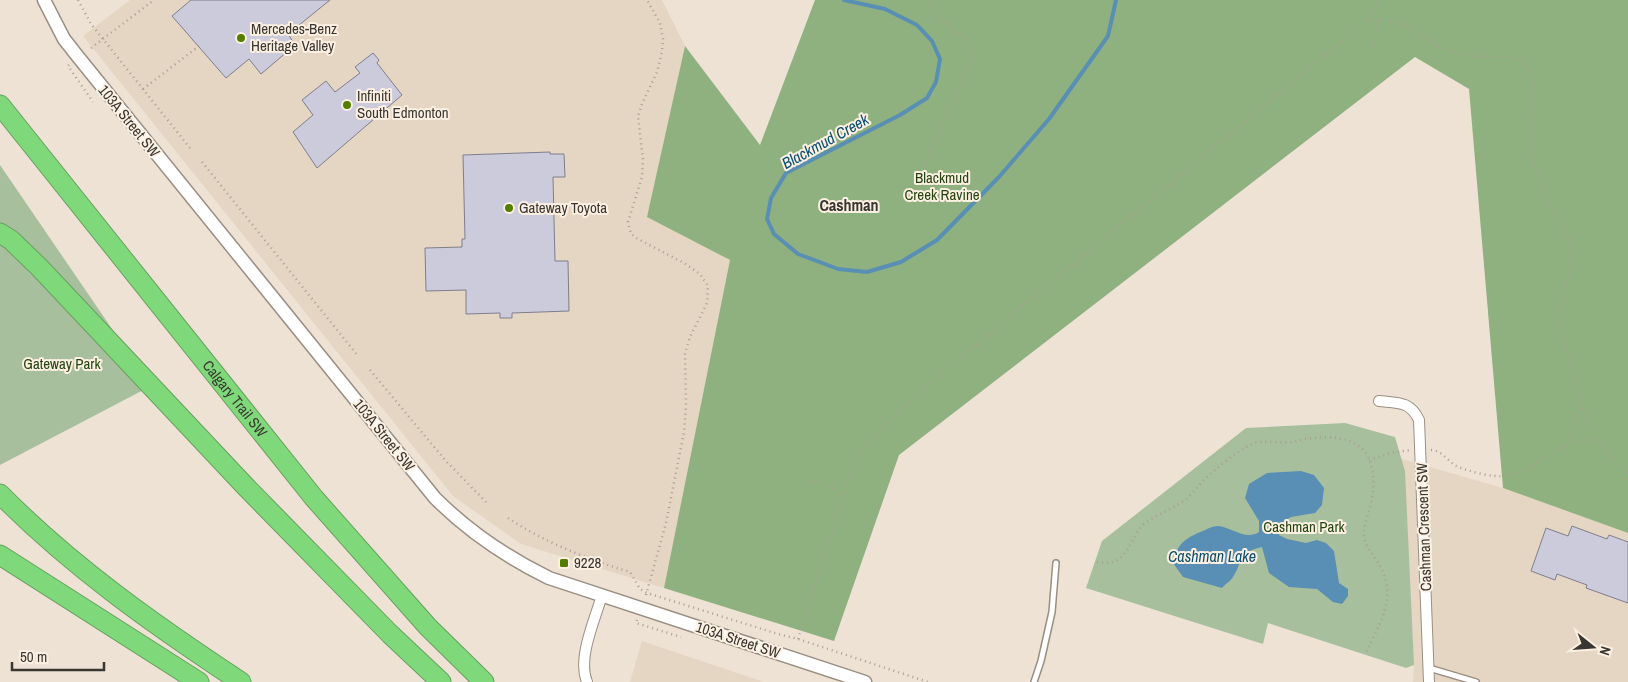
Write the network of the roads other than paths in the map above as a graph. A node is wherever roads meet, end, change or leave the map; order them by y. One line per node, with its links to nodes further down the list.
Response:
1 (44, 0): 8 (street, 103A Street SW)
2 (0, 105): 13 (highway, Calgary Trail SW)
3 (0, 232): 12 (highway)
4 (1379, 401): 9 (street, Cashman Crescent SW)
5 (0, 494): 11 (highway)
6 (0, 555): 10 (highway)
7 (1056, 563): 16 (lane)
8 (602, 596): 14 (street); 15 (street, 103A Street SW)
9 (1429, 668): 17 (street, Cashman Crescent SW); 18 (lane)
10 (199, 682)
11 (241, 682)
12 (441, 682)
13 (484, 682)
14 (587, 682)
15 (865, 682)
16 (1034, 682)
17 (1429, 682)
18 (1476, 682)

